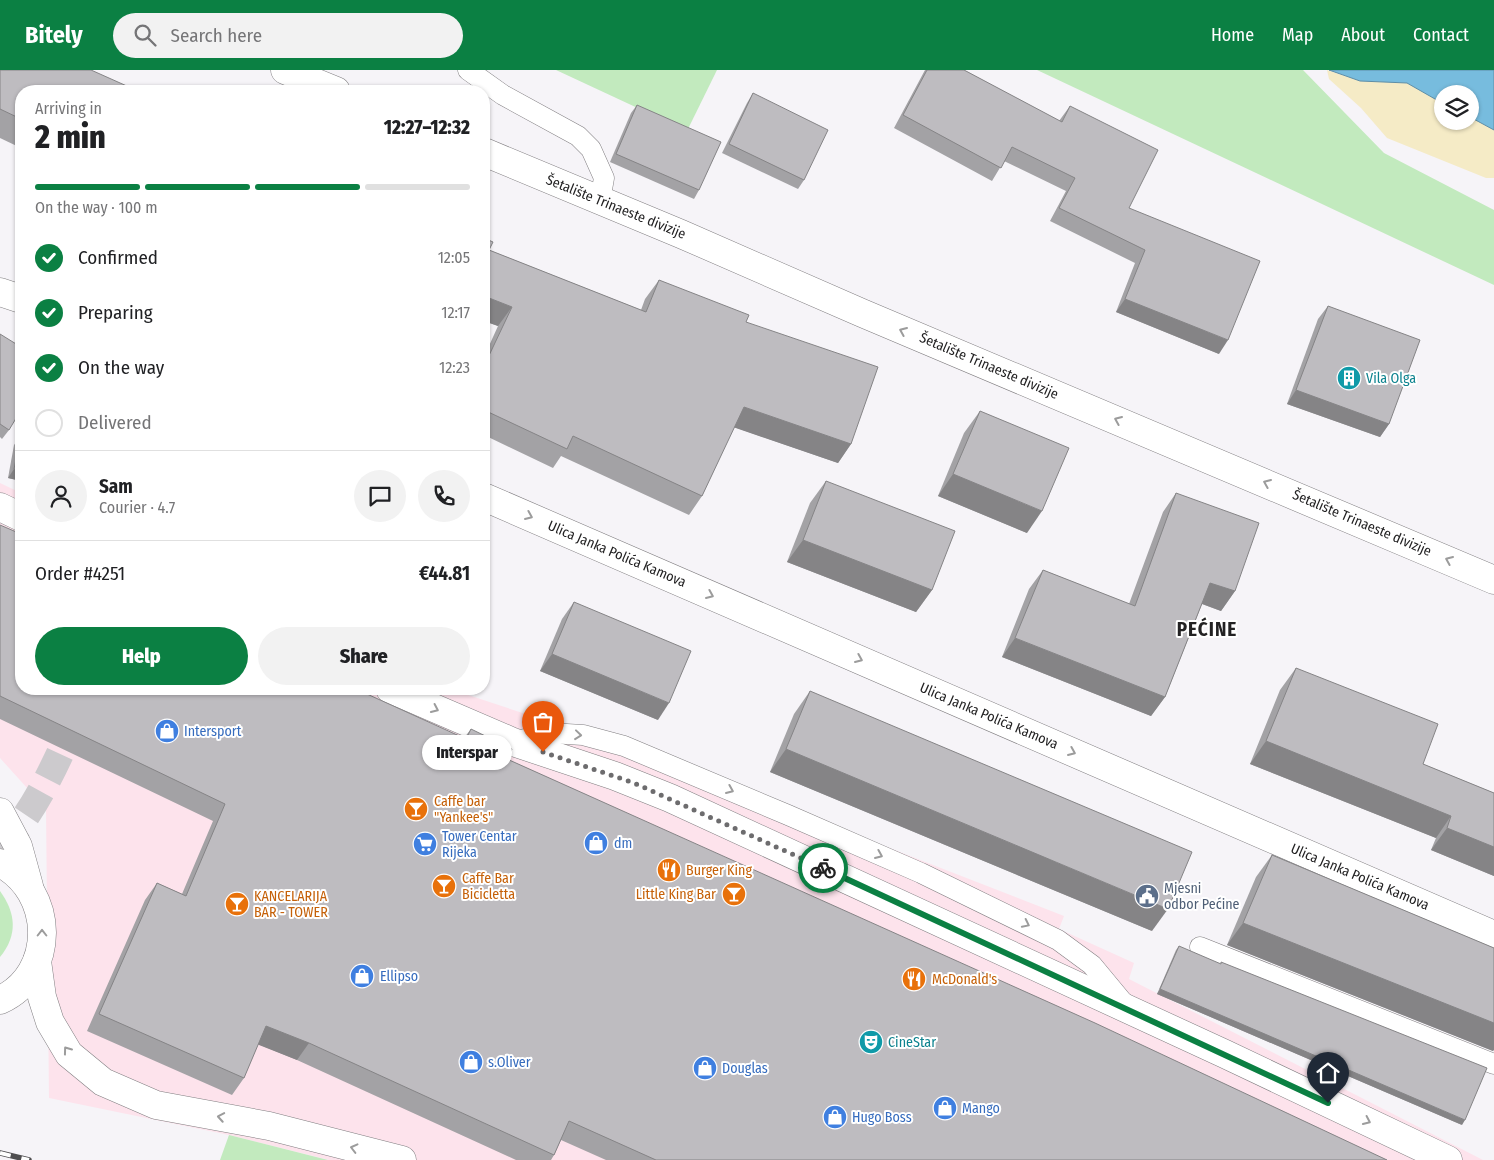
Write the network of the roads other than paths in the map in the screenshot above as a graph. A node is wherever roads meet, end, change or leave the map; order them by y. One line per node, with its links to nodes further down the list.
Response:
1 (285, 70): 3 (main road)
2 (468, 70): 4 (lane)
3 (321, 85)
4 (488, 85)
5 (490, 86): 7 (lane)
6 (490, 154): 7 (main road, Šetalište Trinaeste divizije)
7 (600, 200): 13 (main road, Šetalište Trinaeste divizije, one-way to 7)
8 (0, 292): 9 (main road)
9 (15, 297)
10 (490, 500): 19 (main road, Ulica Janka Polića Kamova, one-way to 19)
11 (0, 507): 12 (main road)
12 (15, 514)
13 (1494, 580)
14 (404, 695): 15 (main road, one-way to 15)
15 (513, 742): 23 (main road); 23 (lane, one-way to 23)
16 (0, 812): 18 (main road)
17 (0, 863): 18 (main road)
18 (30, 888): 21 (main road, one-way to 18)
19 (1494, 935)
20 (1200, 947): 24 (lane)
21 (37, 961): 22 (main road); 25 (main road, one-way to 21)
22 (0, 1000)
23 (1128, 1009): 26 (main road, one-way to 26)
24 (1494, 1064)
25 (402, 1160)
26 (1448, 1160)

